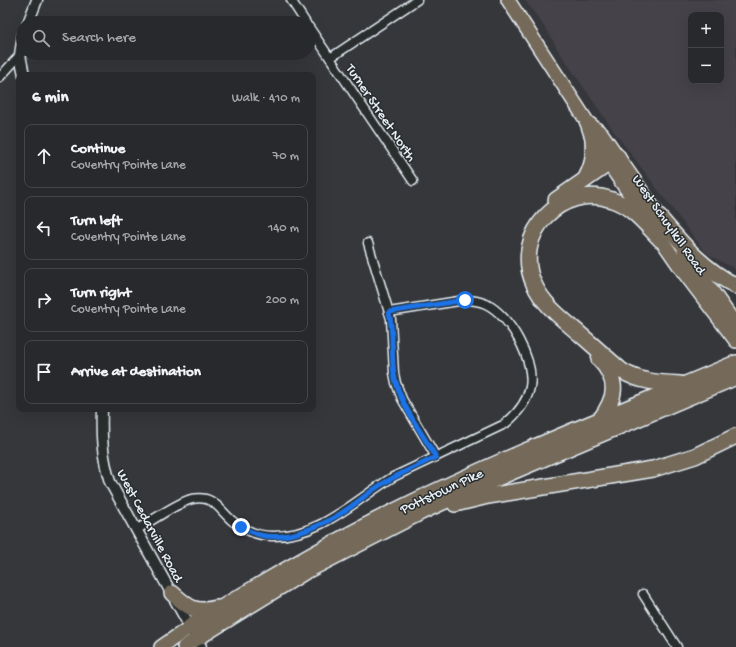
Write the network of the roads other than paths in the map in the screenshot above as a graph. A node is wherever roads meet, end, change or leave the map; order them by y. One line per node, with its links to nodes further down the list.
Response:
1 (37, 0): 5 (street)
2 (291, 0): 6 (street)
3 (417, 0): 8 (street)
4 (508, 0): 13 (main road, West Schuylkill Road)
5 (31, 16)
6 (301, 16)
7 (316, 37): 8 (street, Turner Street North)
8 (330, 58): 17 (street, Turner Street North)
9 (16, 60): 12 (street)
10 (21, 60): 11 (street)
11 (23, 72)
12 (0, 77)
13 (586, 120): 14 (main road, West Schuylkill Road); 15 (main road, West Schuylkill Road)
14 (593, 141): 15 (main road, West Schuylkill Road); 16 (highway)
15 (614, 161): 16 (highway); 18 (main road, West Schuylkill Road); 19 (main road, West Schuylkill Road)
16 (584, 180): 28 (highway)
17 (413, 181)
18 (660, 218): 21 (highway); 23 (main road, West Schuylkill Road)
19 (661, 240): 24 (main road, West Schuylkill Road); 26 (highway)
20 (368, 243): 22 (street)
21 (736, 286)
22 (389, 312): 30 (street); 30 (street)
23 (736, 325)
24 (736, 342)
25 (732, 370): 26 (highway, Pottstown Pike); 31 (highway, Pottstown Pike)
26 (683, 384): 28 (highway, Pottstown Pike)
27 (102, 412): 32 (street, West Cedarville Road)
28 (600, 420): 35 (highway, Pottstown Pike)
29 (736, 436): 31 (highway)
30 (436, 457): 32 (street)
31 (421, 512): 36 (highway, Pottstown Pike)
32 (136, 530): 33 (street, West Cedarville Road)
33 (172, 593): 35 (highway); 36 (street, West Cedarville Road)
34 (643, 594): 39 (street)
35 (222, 607): 36 (highway, Pottstown Pike)
36 (196, 637): 37 (main road, Pottstown Pike); 38 (main road, Pottstown Pike)
37 (161, 647)
38 (184, 647)
39 (677, 647)

